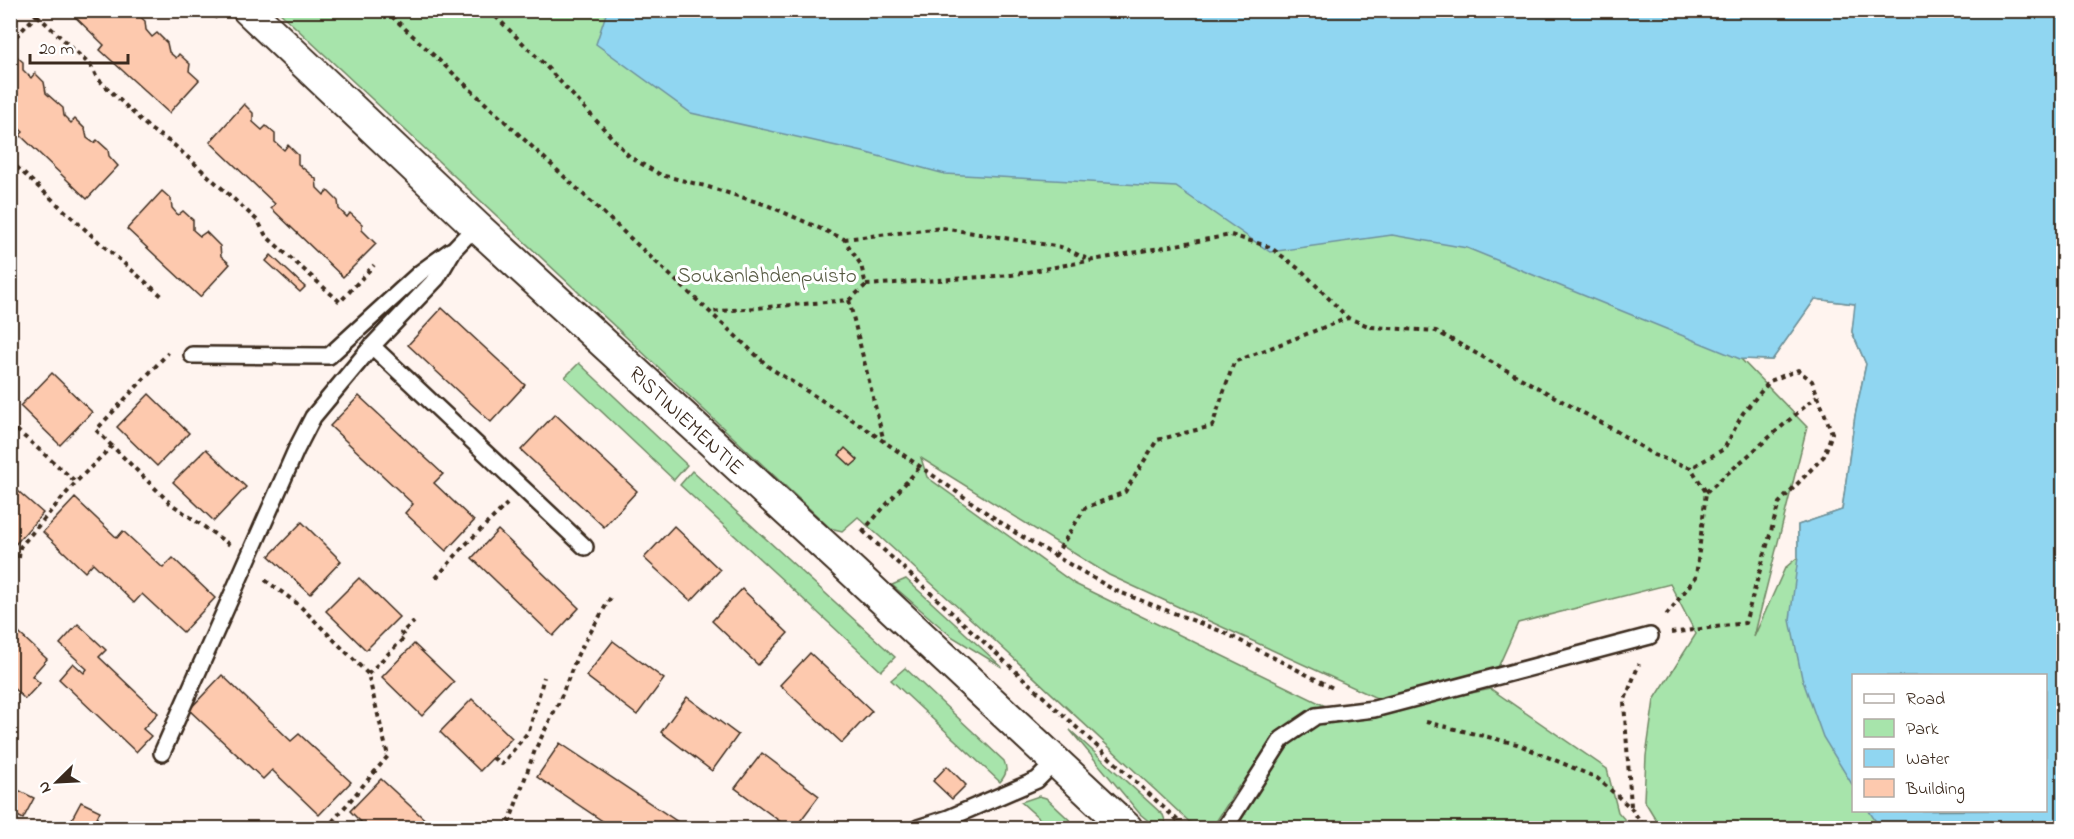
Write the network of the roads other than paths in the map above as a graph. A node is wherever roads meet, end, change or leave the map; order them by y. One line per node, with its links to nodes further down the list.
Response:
1 (248, 10): 2 (street, RISTINIEMENTIE)
2 (476, 226): 3 (lane); 9 (street, RISTINIEMENTIE)
3 (454, 249): 4 (lane); 5 (lane)
4 (372, 346): 6 (lane); 8 (lane)
5 (192, 355)
6 (585, 548)
7 (1650, 636): 12 (lane)
8 (162, 753)
9 (1055, 762): 10 (lane); 11 (street, RISTINIEMENTIE)
10 (918, 828)
11 (1127, 828)
12 (1226, 828)

